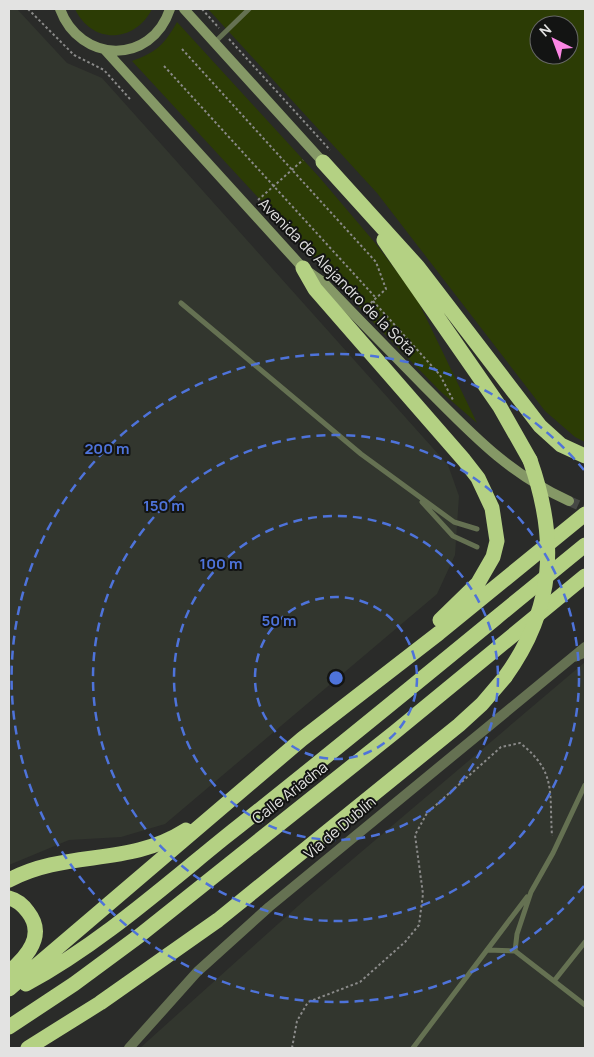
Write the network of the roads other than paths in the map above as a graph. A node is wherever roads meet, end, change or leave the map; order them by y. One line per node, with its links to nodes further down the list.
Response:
1 (54, 9): 6 (street)
2 (60, 9): 6 (main road)
3 (170, 9): 8 (main road)
4 (184, 9): 7 (main road)
5 (249, 9): 7 (lane)
6 (65, 21): 8 (main road)
7 (215, 42): 9 (main road)
8 (105, 50): 10 (main road, Avenida de Alejandro de la Sota)
9 (323, 162): 12 (highway); 38 (highway, bridge)
10 (303, 268): 14 (main road, Avenida de Alejandro de la Sota); 23 (highway)
11 (181, 303): 13 (lane)
12 (585, 456)
13 (415, 494): 16 (lane); 18 (lane)
14 (569, 501)
15 (585, 514): 23 (highway)
16 (477, 529)
17 (585, 545): 35 (highway, Calle Ariadna)
18 (477, 547)
19 (585, 576): 37 (highway, Calle Ariadna)
20 (585, 647): 22 (street, Vía de Dublín)
21 (585, 655): 22 (lane)
22 (568, 661): 39 (street, Vía de Dublín)
23 (347, 703): 25 (highway)
24 (585, 785): 27 (lane)
25 (219, 808): 26 (highway); 34 (highway)
26 (9, 880)
27 (531, 892): 30 (lane); 31 (lane)
28 (9, 898): 32 (highway)
29 (585, 942): 33 (lane)
30 (487, 950): 31 (lane); 40 (lane)
31 (515, 950): 33 (lane)
32 (9, 972)
33 (554, 981): 36 (lane)
34 (9, 989)
35 (9, 993)
36 (585, 1006)
37 (9, 1027)
38 (28, 1048)
39 (130, 1048)
40 (414, 1048)

